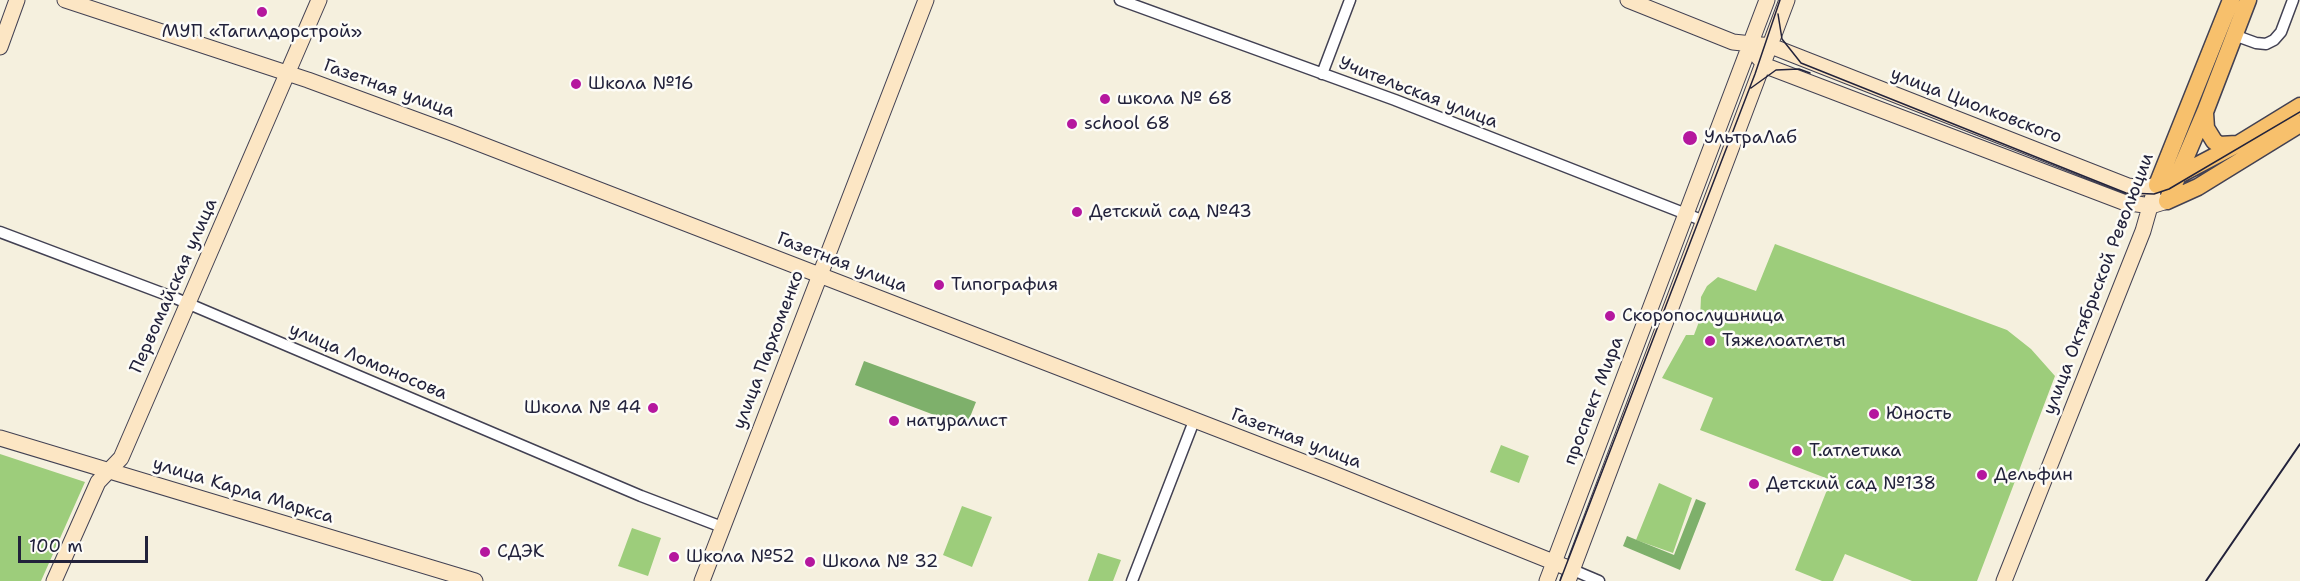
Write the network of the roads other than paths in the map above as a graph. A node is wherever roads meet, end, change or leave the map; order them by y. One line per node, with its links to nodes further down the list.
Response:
1 (17, 0): 16 (main road)
2 (65, 0): 18 (main road, Газетная улица)
3 (319, 0): 18 (main road, Первомайская улица)
4 (926, 0): 30 (main road, улица Пархоменко)
5 (1120, 0): 19 (street, Учительская улица)
6 (1350, 0): 19 (street)
7 (1628, 0): 14 (main road, улица Циолковского)
8 (1767, 0): 14 (main road, проспект Мира)
9 (1787, 0): 15 (main road)
10 (2231, 0): 13 (main road, улица Октябрьской Революции)
11 (2248, 0): 13 (main road, улица Октябрьской Революции)
12 (2293, 0): 13 (street)
13 (2227, 33): 21 (main road, улица Октябрьской Революции); 25 (main road, улица Октябрьской Революции)
14 (1749, 45): 15 (main road, улица Циолковского); 17 (main road); 27 (main road, проспект Мира)
15 (1771, 46): 17 (main road); 25 (main road, улица Циолковского)
16 (0, 47)
17 (1764, 65): 26 (main road, улица Циолковского); 28 (main road)
18 (288, 73): 30 (main road, Газетная улица); 31 (main road, Первомайская улица)
19 (1322, 74): 27 (street, Учительская улица)
20 (2300, 105): 23 (main road, улица Циолковского)
21 (2205, 112): 23 (main road); 24 (main road, улица Октябрьской Революции)
22 (2300, 124): 26 (main road)
23 (2238, 144): 24 (main road, улица Циолковского)
24 (2177, 176): 25 (street, улица Циолковского); 26 (main road, улица Октябрьской Революции)
25 (2157, 185): 26 (main road, улица Октябрьской Революции)
26 (2159, 204): 44 (main road, улица Октябрьской Революции)
27 (1687, 214): 28 (street, Учительская улица); 36 (main road, проспект Мира)
28 (1704, 220): 37 (main road)
29 (0, 232): 31 (street, улица Ломоносова)
30 (818, 275): 32 (main road, Газетная улица); 35 (main road, улица Пархоменко)
31 (188, 303): 34 (main road, Первомайская улица); 35 (street, улица Ломоносова)
32 (1194, 421): 36 (main road, Газетная улица); 41 (street)
33 (0, 438): 34 (main road, улица Карла Маркса)
34 (110, 471): 38 (main road, Первомайская улица); 39 (main road, улица Карла Маркса)
35 (722, 527): 40 (main road, улица Пархоменко)
36 (1553, 562): 37 (main road, Газетная улица); 42 (main road, проспект Мира)
37 (1570, 575): 43 (street, Газетная улица)
38 (54, 581)
39 (475, 581)
40 (702, 581)
41 (1132, 581)
42 (1547, 581)
43 (1599, 581)
44 (2004, 581)

